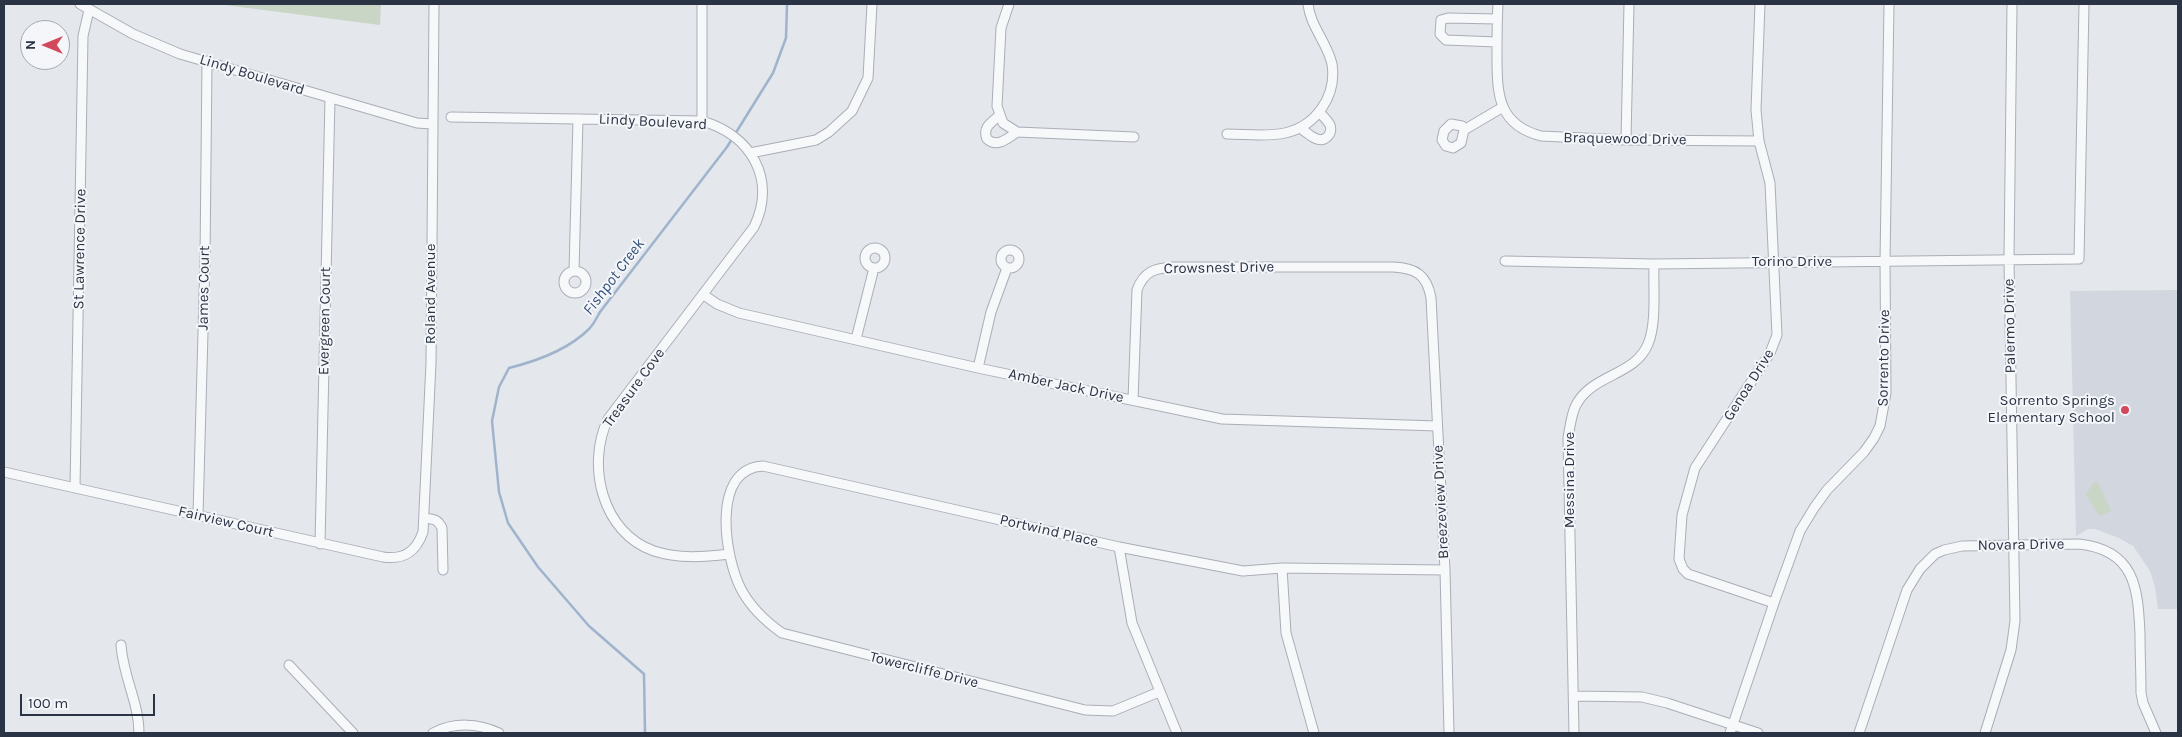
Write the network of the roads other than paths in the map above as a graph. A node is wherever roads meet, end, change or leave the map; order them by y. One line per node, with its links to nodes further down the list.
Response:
1 (80, 4): 13 (street, Lindy Boulevard)
2 (434, 4): 24 (street, Roland Avenue)
3 (702, 4): 23 (street)
4 (872, 4): 32 (street)
5 (1009, 4): 21 (street)
6 (1308, 4): 19 (street)
7 (1498, 4): 14 (street)
8 (1629, 4): 30 (street)
9 (1760, 4): 31 (street, Genoa Drive)
10 (1889, 4): 37 (street, Sorrento Drive)
11 (2012, 4): 34 (street, Palermo Drive)
12 (2084, 4): 34 (street, Torino Drive)
13 (89, 10): 16 (street, Lindy Boulevard); 49 (street, St Lawrence Drive)
14 (1497, 19): 15 (street); 15 (street)
15 (1497, 42): 18 (street)
16 (207, 61): 17 (street, Lindy Boulevard); 50 (street, James Court)
17 (330, 98): 24 (street, Lindy Boulevard); 52 (street, Evergreen Court)
18 (1503, 108): 26 (street); 30 (street, Braquewood Drive)
19 (1320, 113): 25 (street); 25 (street)
20 (450, 116): 22 (street, Lindy Boulevard)
21 (1000, 116): 27 (street); 27 (street)
22 (578, 119): 23 (street, Lindy Boulevard); 41 (street)
23 (702, 121): 32 (street, Lindy Boulevard)
24 (432, 124): 51 (street, Roland Avenue)
25 (1300, 128): 28 (street)
26 (1464, 130)
27 (1016, 132): 29 (street)
28 (1227, 134)
29 (1134, 137)
30 (1626, 140): 31 (street, Braquewood Drive)
31 (1759, 141): 36 (street, Genoa Drive)
32 (750, 153): 33 (street, Lindy Boulevard)
33 (762, 185): 43 (street, Treasure Cove)
34 (2009, 259): 37 (street, Torino Drive); 53 (street, Palermo Drive)
35 (1505, 261): 38 (street, Torino Drive)
36 (1774, 262): 37 (street, Torino Drive); 38 (street, Torino Drive); 59 (street, Genoa Drive)
37 (1885, 262): 59 (street, Sorrento Drive)
38 (1654, 264): 63 (street, Messina Drive)
39 (874, 268): 44 (street)
40 (1007, 268): 45 (street)
41 (574, 271)
42 (1420, 274): 46 (street, Crowsnest Drive); 47 (street, Breezeview Drive)
43 (704, 295): 44 (street, Amber Jack Drive); 55 (street, Treasure Cove)
44 (856, 340): 45 (street, Amber Jack Drive)
45 (978, 368): 46 (street, Amber Jack Drive)
46 (1133, 400): 47 (street, Amber Jack Drive)
47 (1437, 426): 58 (street, Breezeview Drive)
48 (4, 472): 49 (street, Fairview Court)
49 (75, 488): 50 (street, Fairview Court)
50 (198, 514): 52 (street, Fairview Court)
51 (424, 518): 52 (street, Fairview Court); 57 (street)
52 (320, 544)
53 (2015, 545): 74 (street, Novara Drive); 75 (street, Palermo Drive); 76 (street, Novara Drive)
54 (1119, 547): 55 (street, Portwind Place); 56 (street, Portwind Place); 62 (street)
55 (730, 554): 62 (street, Towercliffe Drive)
56 (1282, 568): 58 (street, Portwind Place); 70 (street)
57 (443, 570)
58 (1445, 570): 71 (street, Breezeview Drive)
59 (1774, 603): 64 (street, Sorrento Drive)
60 (121, 645): 65 (street)
61 (289, 665): 66 (street)
62 (1159, 692): 69 (street)
63 (1574, 696): 64 (street); 72 (street, Messina Drive)
64 (1732, 729): 73 (street)
65 (139, 733)
66 (352, 733)
67 (433, 733): 68 (street)
68 (499, 733)
69 (1177, 733)
70 (1314, 733)
71 (1449, 733)
72 (1574, 733)
73 (1758, 733)
74 (1859, 733)
75 (1985, 733)
76 (2156, 733)

